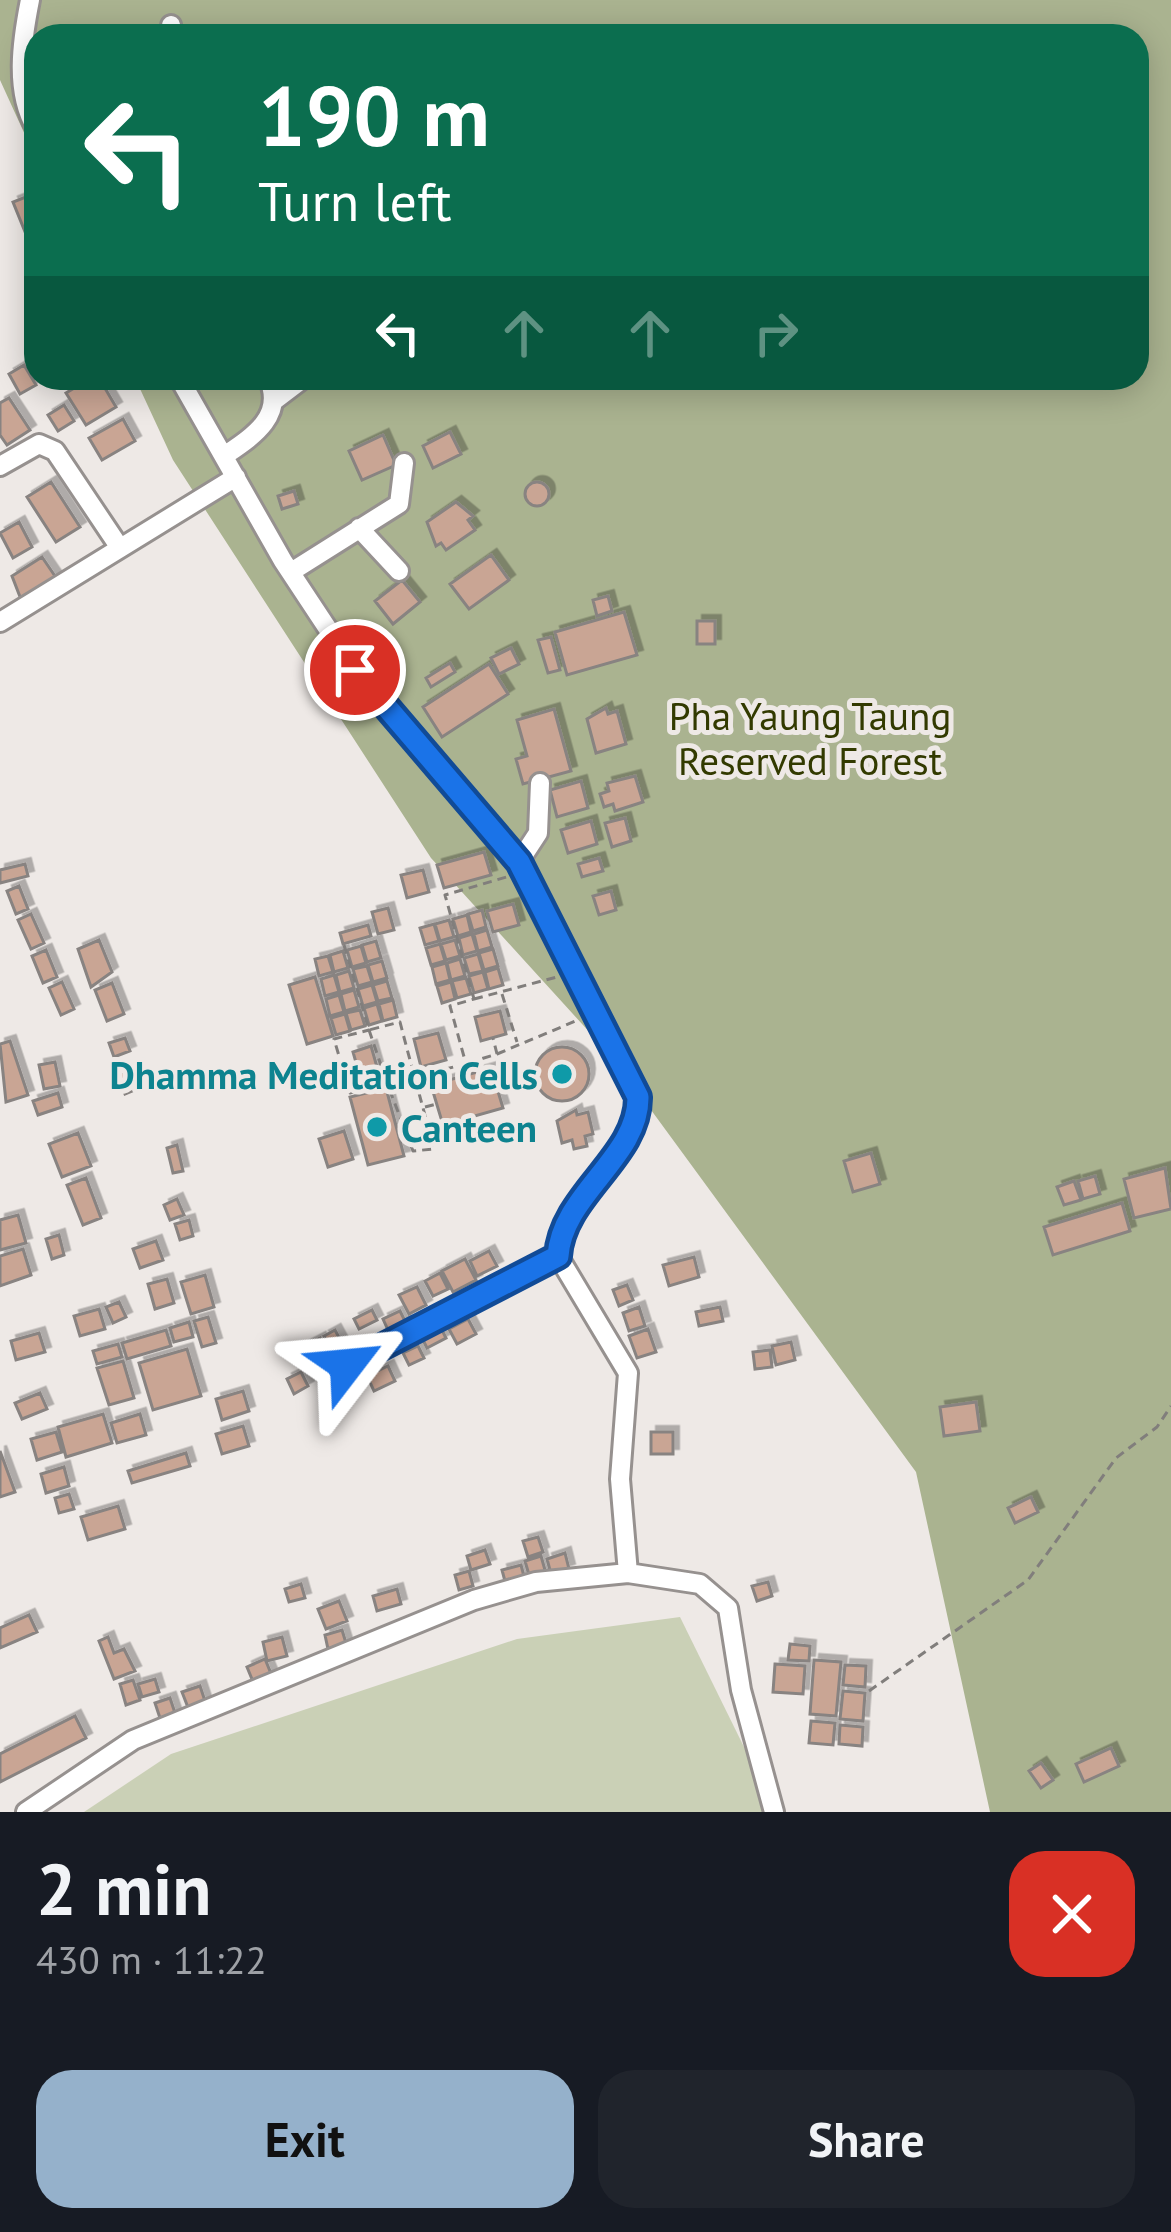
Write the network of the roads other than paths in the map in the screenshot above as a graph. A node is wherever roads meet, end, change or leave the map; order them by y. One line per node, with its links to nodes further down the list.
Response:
1 (24, 44): 2 (street)
2 (24, 92)
3 (186, 390): 7 (street)
4 (272, 390): 6 (street)
5 (288, 390): 6 (street)
6 (275, 400): 7 (street)
7 (224, 456): 10 (street)
8 (404, 463): 11 (street)
9 (0, 466): 12 (street)
10 (236, 477): 12 (street); 14 (street)
11 (359, 529): 13 (street); 14 (street)
12 (120, 548): 15 (street)
13 (399, 571)
14 (290, 572): 17 (street)
15 (0, 622)
16 (540, 783): 17 (street)
17 (517, 868): 18 (street)
18 (558, 1256): 19 (street); 20 (street)
19 (347, 1365)
20 (628, 1573): 21 (street); 22 (street)
21 (26, 1812)
22 (774, 1812)

